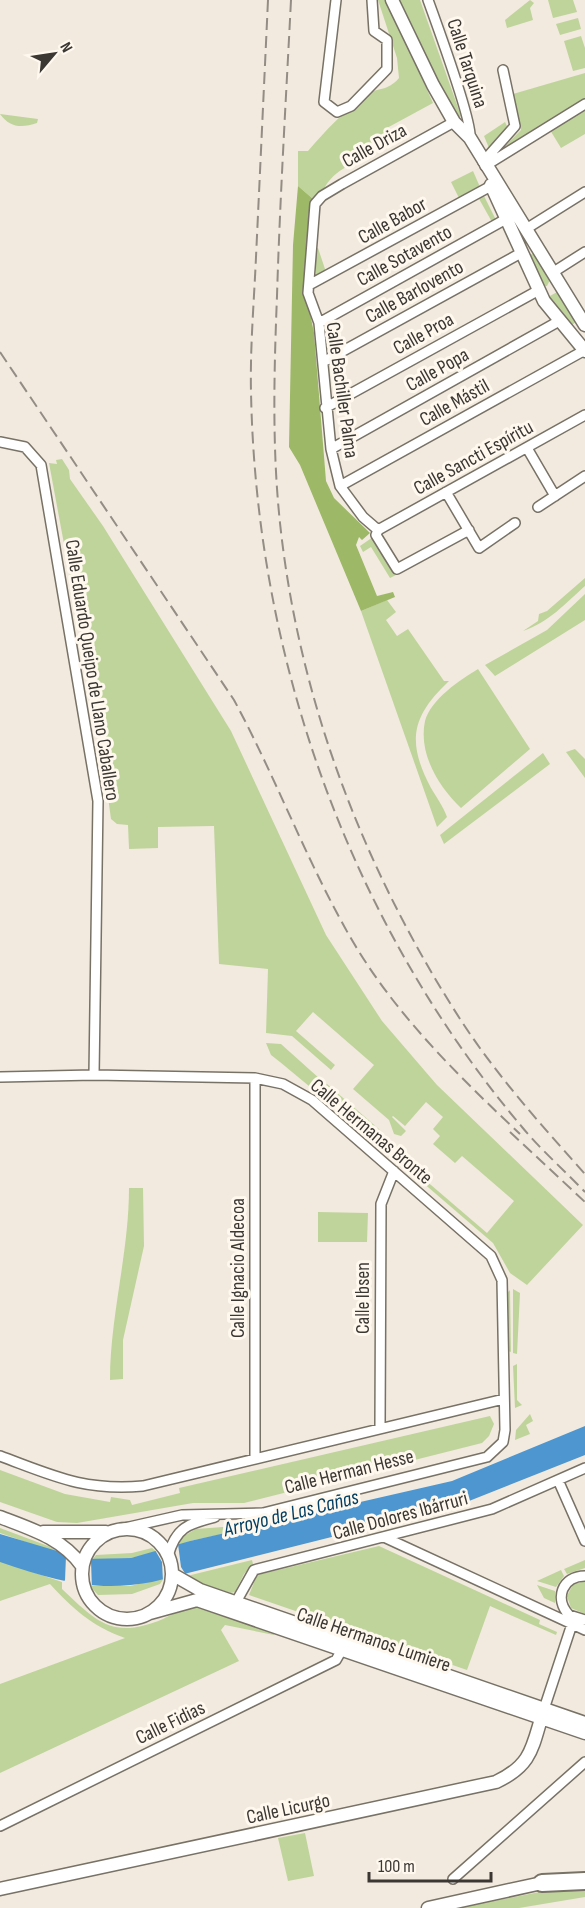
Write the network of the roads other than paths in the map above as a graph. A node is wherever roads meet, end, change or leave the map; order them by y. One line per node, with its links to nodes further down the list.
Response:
1 (336, 0): 2 (street)
2 (372, 0)
3 (392, 0): 7 (main road)
4 (428, 0): 8 (street, Calle Tarquina)
5 (503, 70): 9 (street)
6 (585, 104): 9 (street)
7 (454, 122): 8 (main road); 12 (street, Calle Driza)
8 (470, 138): 9 (main road)
9 (483, 162): 10 (main road); 14 (main road)
10 (491, 186): 13 (main road); 19 (street, Calle Babor)
11 (585, 192): 14 (street)
12 (315, 204): 19 (street, Calle Bachiller Palma)
13 (506, 219): 17 (main road); 23 (street, Calle Sotavento)
14 (526, 229): 15 (main road)
15 (540, 252): 17 (main road); 18 (main road)
16 (585, 252): 18 (street)
17 (523, 257): 20 (main road); 26 (street, Calle Barlovento)
18 (554, 276): 20 (main road); 21 (main road)
19 (309, 285): 23 (street, Calle Bachiller Palma)
20 (538, 288): 22 (main road); 27 (street, Calle Proa)
21 (582, 312): 24 (main road)
22 (561, 320): 25 (main road); 31 (street, Calle Popa)
23 (319, 323): 26 (street, Calle Bachiller Palma)
24 (585, 325)
25 (585, 350): 33 (street, Calle Mástil)
26 (323, 362): 27 (street, Calle Bachiller Palma)
27 (325, 408): 31 (street, Calle Bachiller Palma)
28 (585, 415): 30 (street, Calle Sancti Espíritu)
29 (0, 441): 40 (street, Calle Eduardo Queipo de Llano Caballero)
30 (527, 448): 34 (street, Calle Sancti Espíritu); 35 (street)
31 (331, 449): 33 (street, Calle Bachiller Palma)
32 (585, 476): 35 (street)
33 (340, 486): 38 (street, Calle Bachiller Palma)
34 (446, 492): 38 (street, Calle Sancti Espíritu); 39 (street)
35 (555, 496): 36 (street)
36 (538, 507)
37 (515, 523): 39 (street)
38 (378, 530): 39 (street)
39 (469, 530)
40 (94, 1075): 41 (street, Calle Hermanas Bronte); 42 (street, Calle Hermanas Bronte)
41 (0, 1077)
42 (255, 1078): 43 (street, Calle Hermanas Bronte); 48 (street, Calle Ignacio Aldecoa)
43 (394, 1171): 44 (street, Calle Hermanas Bronte); 45 (street, Calle Ibsen)
44 (504, 1399): 45 (street); 47 (street, Calle Hermanas Bronte)
45 (380, 1428): 48 (street)
46 (0, 1456): 48 (street)
47 (487, 1457): 51 (street, Calle Herman Hesse)
48 (255, 1458)
49 (585, 1468): 50 (street, Calle Dolores Ibárruri)
50 (558, 1480): 55 (street, Calle Dolores Ibárruri); 56 (street)
51 (220, 1515): 53 (street, Calle Herman Hesse); 57 (street, Calle Herman Hesse)
52 (0, 1517): 54 (main road, Calle Herman Hesse)
53 (113, 1531): 54 (main road, Calle Herman Hesse); 57 (main road); 58 (main road)
54 (40, 1532): 58 (main road, Calle Herman Hesse)
55 (386, 1538): 61 (street, Calle Dolores Ibárruri); 64 (street)
56 (585, 1541)
57 (168, 1550): 60 (main road)
58 (80, 1561): 62 (main road)
59 (585, 1576): 64 (street)
60 (174, 1577): 61 (main road, Calle Hermanos Lumiere); 62 (main road)
61 (236, 1602): 66 (main road, Calle Hermanos Lumiere)
62 (150, 1613): 66 (main road, Calle Hermanos Lumiere)
63 (585, 1620): 64 (street)
64 (574, 1622): 65 (street); 67 (street)
65 (585, 1630)
66 (344, 1645): 67 (main road, Calle Hermanos Lumiere); 71 (street, Calle Fidias)
67 (543, 1713): 68 (main road, Calle Hermanos Lumiere); 69 (main road, Calle Hermanos Lumiere); 76 (main road, Calle Licurgo)
68 (585, 1723)
69 (585, 1733)
70 (585, 1762): 73 (street)
71 (0, 1826)
72 (585, 1872): 75 (street)
73 (453, 1880)
74 (585, 1881): 75 (highway)
75 (542, 1883): 77 (main road)
76 (0, 1889)
77 (428, 1908)

